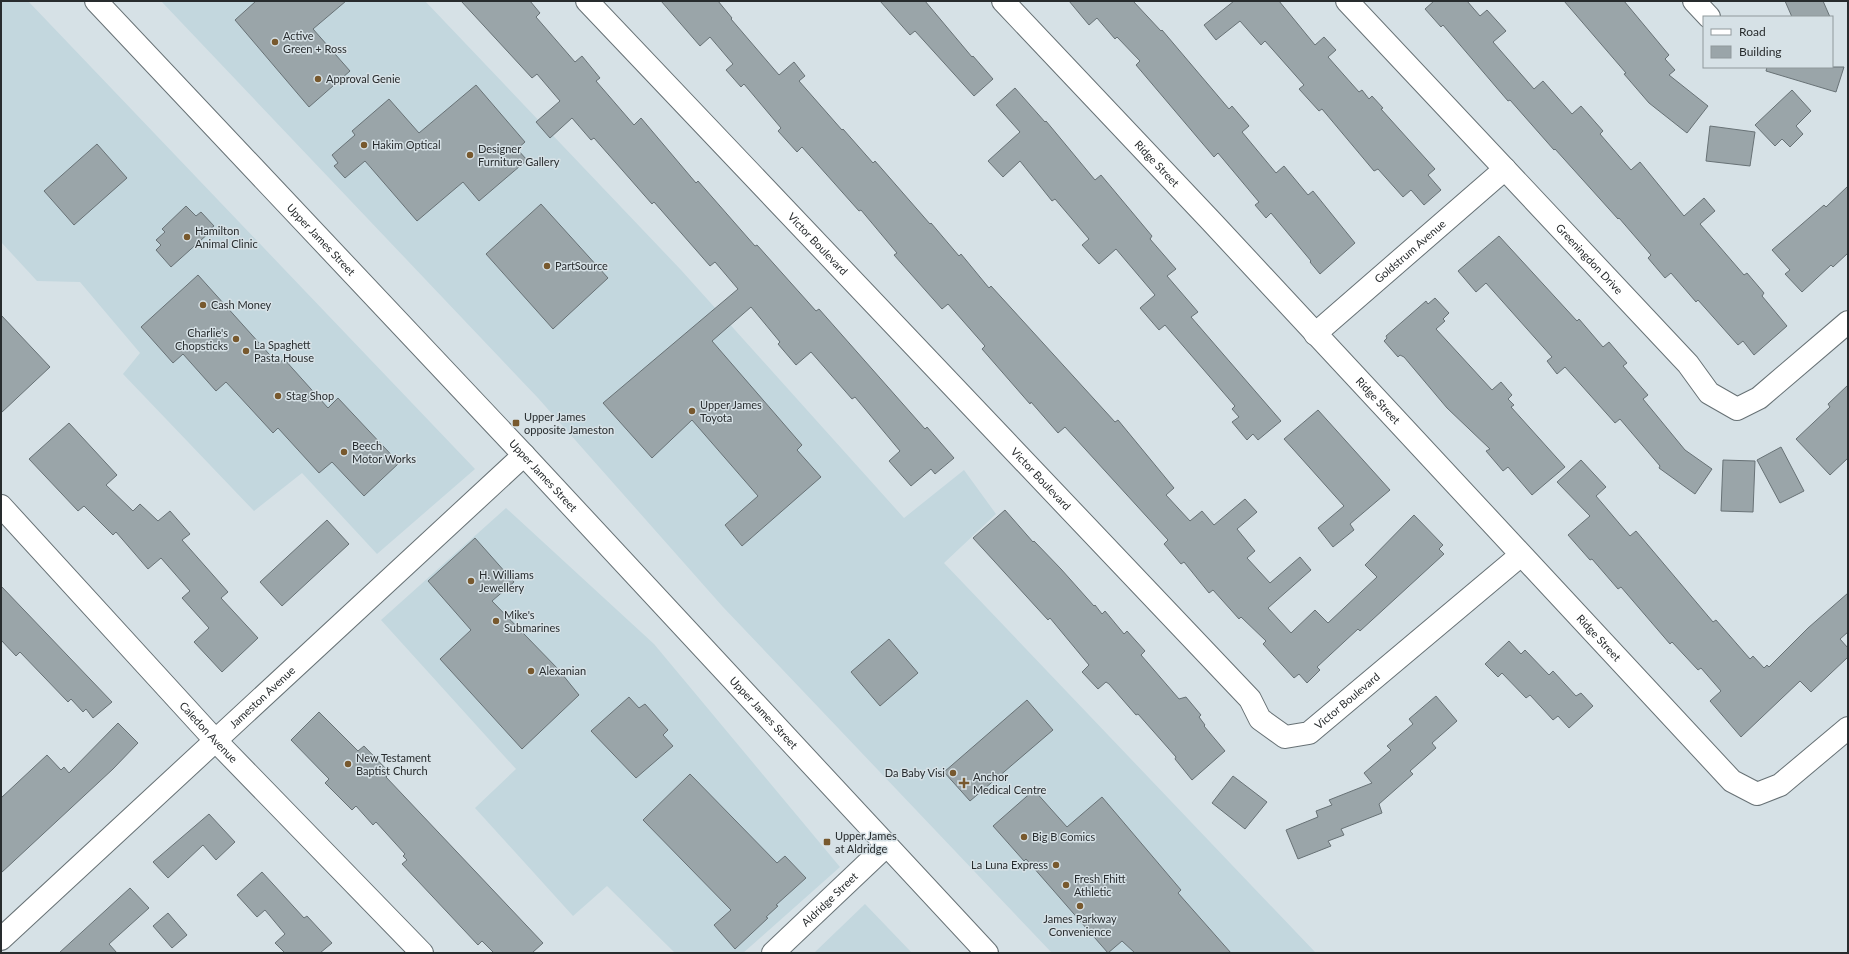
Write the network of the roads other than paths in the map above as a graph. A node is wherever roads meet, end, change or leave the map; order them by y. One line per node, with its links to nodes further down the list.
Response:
1 (96, 1): 10 (street, Upper James Street)
2 (587, 1): 12 (street, Victor Boulevard)
3 (1003, 1): 9 (street, Ridge Street)
4 (1347, 1): 7 (street, Greeningdon Drive)
5 (1694, 1): 6 (street)
6 (1708, 16)
7 (1505, 169): 8 (street, Greeningdon Drive); 9 (street, Goldstrum Avenue)
8 (1848, 322)
9 (1315, 334): 12 (street, Ridge Street)
10 (524, 455): 14 (street, Jameston Avenue); 15 (street, Upper James Street)
11 (1, 506): 14 (street, Caledon Avenue)
12 (1521, 555): 13 (street, Ridge Street)
13 (1848, 728)
14 (215, 740): 16 (street, Jameston Avenue); 17 (street, Caledon Avenue)
15 (887, 845): 18 (street, Aldridge Street); 19 (street, Upper James Street)
16 (1, 939)
17 (422, 953)
18 (773, 953)
19 (987, 953)

